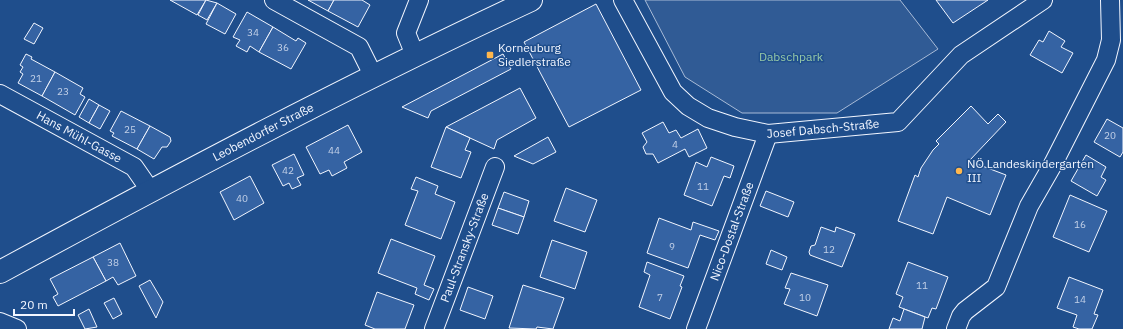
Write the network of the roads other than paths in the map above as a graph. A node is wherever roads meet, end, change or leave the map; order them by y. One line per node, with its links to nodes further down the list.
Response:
1 (274, 0): 8 (street)
2 (419, 0): 7 (street)
3 (531, 0): 7 (main road, Leobendorfer Straße)
4 (622, 0): 10 (street, Josef Dabsch-Straße)
5 (1043, 0): 10 (street, Josef Dabsch-Straße)
6 (1110, 0): 18 (street)
7 (415, 55): 8 (main road, Leobendorfer Straße)
8 (374, 77): 12 (main road, Leobendorfer Straße)
9 (0, 94): 12 (street, Hans Mühl-Gasse)
10 (768, 134): 17 (street, Nico-Dostal-Straße)
11 (495, 167): 16 (street, Paul-Stransky-Straße)
12 (150, 190): 13 (main road, Leobendorfer Straße)
13 (0, 272)
14 (0, 322): 15 (street)
15 (17, 329)
16 (434, 329)
17 (696, 329)
18 (956, 329)

